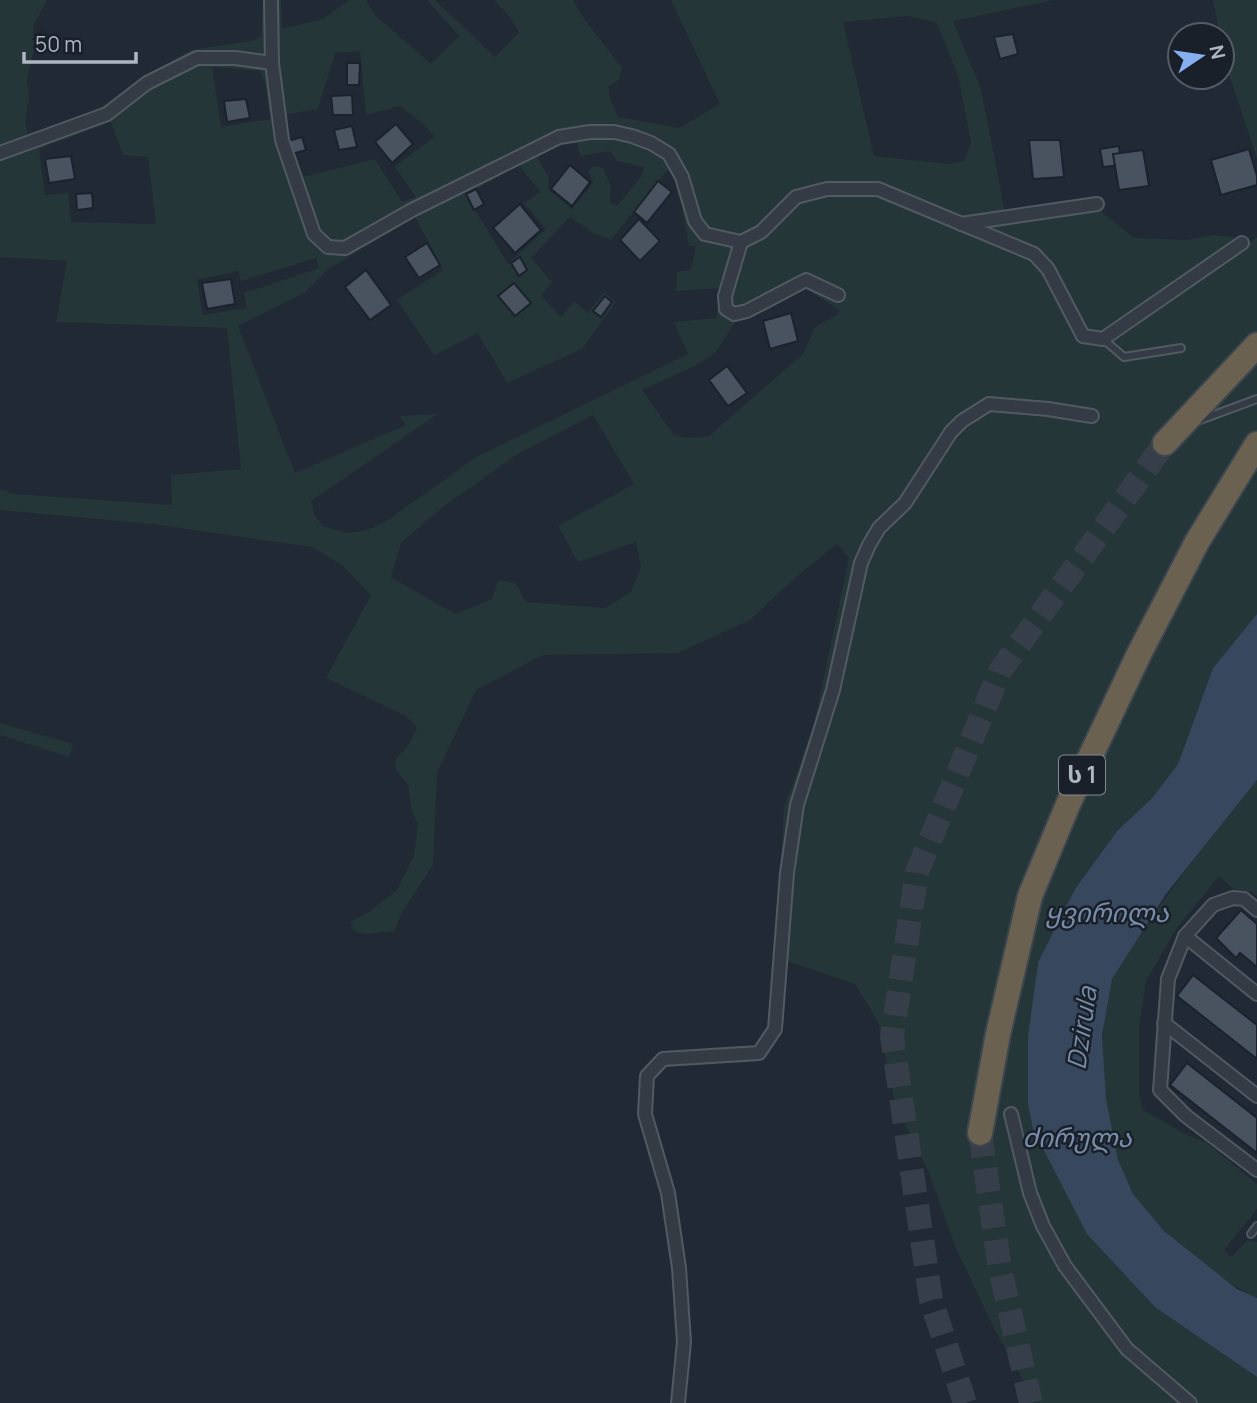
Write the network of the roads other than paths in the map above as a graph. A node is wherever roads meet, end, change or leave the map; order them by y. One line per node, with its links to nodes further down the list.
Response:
1 (271, 0): 2 (street)
2 (272, 63): 3 (street); 6 (street)
3 (0, 153)
4 (1097, 204): 5 (street)
5 (961, 225): 6 (street); 9 (street)
6 (741, 242): 8 (street)
7 (1242, 243): 9 (street)
8 (838, 295)
9 (1103, 339): 11 (lane)
10 (1257, 345): 14 (highway)
11 (1181, 348)
12 (1257, 399): 14 (lane)
13 (1092, 415): 26 (street)
14 (1172, 435)
15 (1257, 444): 22 (highway, ს 1)
16 (1257, 910): 17 (street)
17 (1185, 936): 18 (street); 19 (street)
18 (1257, 993)
19 (1164, 1023): 20 (street); 23 (street)
20 (1257, 1096)
21 (1011, 1114): 27 (street)
22 (980, 1133)
23 (1257, 1170)
24 (1257, 1226): 25 (lane)
25 (1251, 1234)
26 (678, 1403)
27 (1190, 1403)

